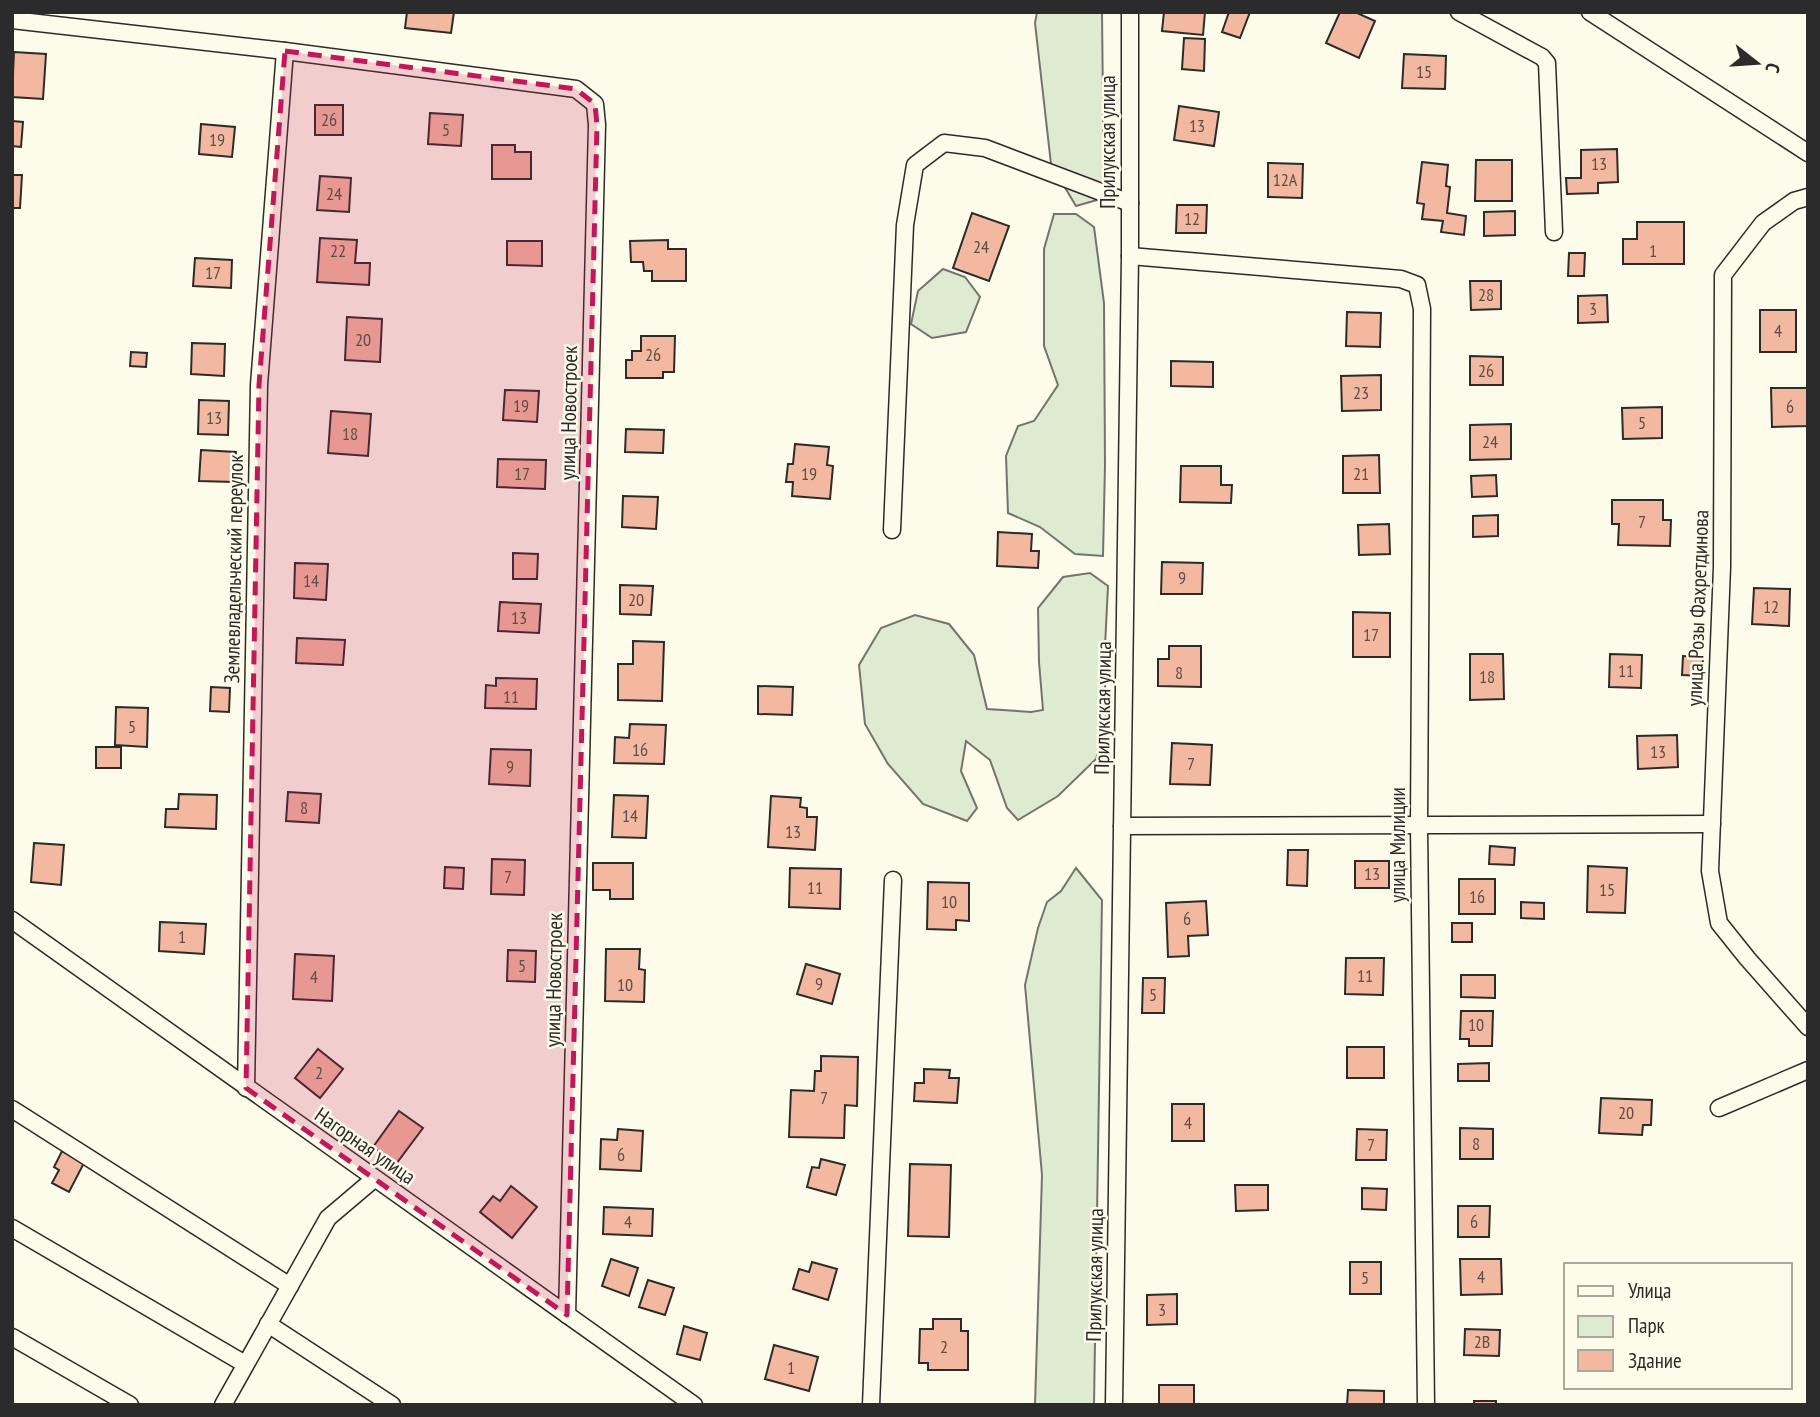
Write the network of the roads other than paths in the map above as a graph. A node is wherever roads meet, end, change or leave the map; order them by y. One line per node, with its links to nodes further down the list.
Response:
1 (1130, 12): 8 (street, Прилукская улица)
2 (1459, 12): 9 (street)
3 (1590, 12): 6 (street)
4 (12, 20): 5 (street, улица Новостроек)
5 (285, 51): 19 (street, Землевладельческий переулок); 25 (street, улица Новостроек)
6 (1808, 153)
7 (1808, 197): 12 (street, улица Розы Фахретдинова)
8 (1130, 203): 10 (street, Прилукская улица); 11 (street)
9 (1554, 232)
10 (1130, 256): 13 (street, улица Милиции); 14 (street, Прилукская улица)
11 (892, 530)
12 (1712, 824): 13 (street); 17 (street, улица Розы Фахретдинова)
13 (1419, 825): 14 (street); 35 (street, улица Милиции)
14 (1122, 826): 34 (street, Прилукская улица)
15 (893, 880): 33 (street)
16 (12, 920): 19 (street, Нагорная улица)
17 (1808, 1027)
18 (1808, 1070): 20 (street)
19 (246, 1088): 22 (street, Нагорная улица)
20 (1719, 1108)
21 (12, 1109): 24 (street)
22 (374, 1179): 24 (street); 25 (street, Нагорная улица)
23 (12, 1228): 28 (street)
24 (289, 1286): 26 (street)
25 (567, 1315): 32 (street, Нагорная улица)
26 (268, 1324): 28 (street); 31 (street)
27 (12, 1337): 29 (street)
28 (245, 1364): 30 (street)
29 (130, 1405)
30 (223, 1405)
31 (392, 1405)
32 (694, 1405)
33 (871, 1405)
34 (1114, 1405)
35 (1426, 1405)

